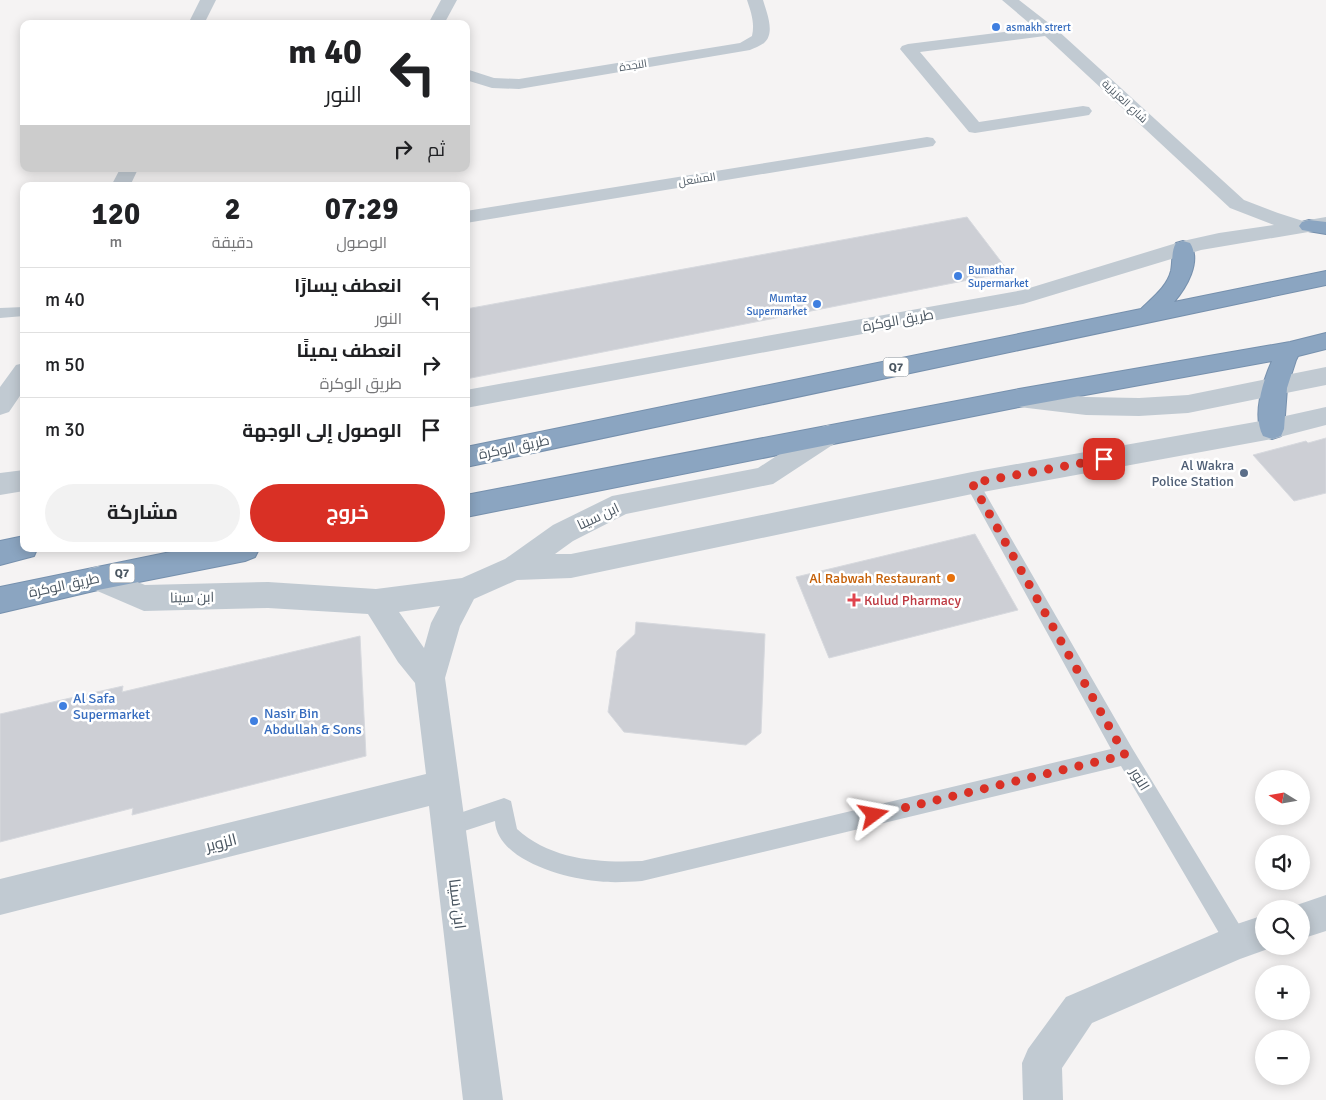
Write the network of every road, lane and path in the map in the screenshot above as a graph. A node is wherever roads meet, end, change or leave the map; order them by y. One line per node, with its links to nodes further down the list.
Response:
1 (208, 0): 5 (street)
2 (450, 0): 6 (street)
3 (755, 0): 8 (street, النجدة)
4 (1010, 0): 7 (street, شارع العزيزية)
5 (198, 20)
6 (438, 20)
7 (1049, 31): 9 (street); 11 (street, شارع العزيزية)
8 (470, 75)
9 (1083, 111)
10 (927, 142): 12 (street, المشعل)
11 (1237, 204): 13 (street, شارع العزيزية); 14 (street)
12 (470, 216)
13 (1320, 226): 14 (street, طريق الوكرة)
14 (1221, 240): 15 (street, طريق الوكرة)
15 (1183, 248): 19 (highway); 25 (street, طريق الوكرة)
16 (1326, 278): 19 (highway, طريق الوكرة / Q7)
17 (20, 311): 18 (lane)
18 (0, 312)
19 (1148, 315): 31 (highway, طريق الوكرة / Q7)
20 (1326, 342): 21 (highway)
21 (1290, 350): 24 (highway); 26 (highway)
22 (1326, 376): 24 (street)
23 (20, 377): 27 (street)
24 (1274, 386): 26 (street); 29 (highway)
25 (470, 398)
26 (1019, 398): 30 (highway)
27 (1, 407)
28 (1326, 416): 29 (street)
29 (1272, 429): 32 (street)
30 (828, 435): 33 (highway); 37 (street, ابن سينا)
31 (470, 455)
32 (972, 483): 37 (street); 43 (lane, النور)
33 (470, 505)
34 (20, 549): 36 (highway)
35 (230, 552): 38 (highway, طريق الوكرة / Q7)
36 (0, 553)
37 (515, 568): 39 (street, ابن سينا)
38 (98, 578): 40 (highway, طريق الوكرة / Q7); 41 (street, ابن سينا)
39 (464, 590): 41 (street, ابن سينا); 42 (street, ابن سينا)
40 (0, 600)
41 (376, 602): 42 (street)
42 (430, 678): 44 (street, ابن سينا)
43 (1125, 755): 45 (lane); 49 (lane, النور)
44 (443, 786): 45 (street, ابن سينا); 46 (street, الزوير)
45 (449, 826): 50 (street, ابن سينا)
46 (0, 897)
47 (1326, 913): 48 (street)
48 (1310, 918)
49 (1250, 938): 51 (street, النور)
50 (483, 1100)
51 (1043, 1100)

